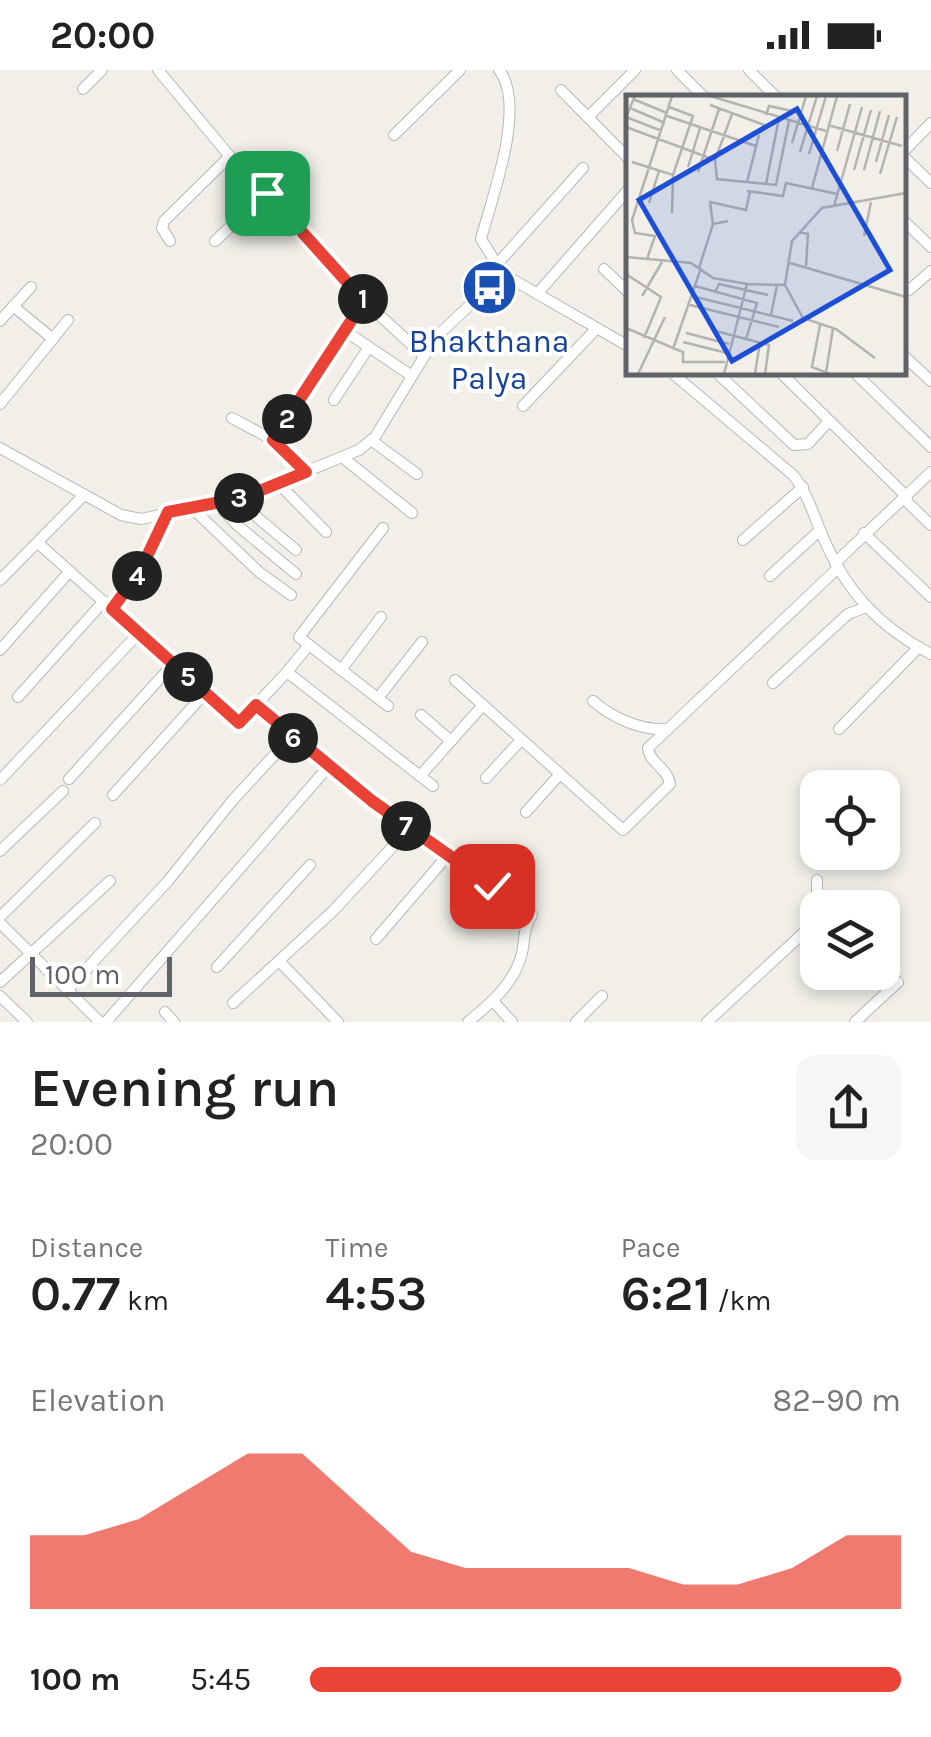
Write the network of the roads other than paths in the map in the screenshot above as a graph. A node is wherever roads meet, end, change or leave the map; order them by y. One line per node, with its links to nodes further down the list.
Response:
1 (102, 70): 10 (street)
2 (158, 70): 18 (street)
3 (460, 70): 16 (street)
4 (498, 70): 29 (street)
5 (635, 70): 14 (street)
6 (677, 70): 12 (street)
7 (749, 70): 9 (street)
8 (770, 70): 9 (street)
9 (760, 81): 13 (street)
10 (83, 89)
11 (561, 90): 14 (street)
12 (703, 95)
13 (774, 95)
14 (588, 117): 19 (street)
15 (931, 123): 17 (street)
16 (394, 135)
17 (906, 152)
18 (230, 156): 24 (street); 26 (street)
19 (626, 156)
20 (906, 156): 22 (street)
21 (584, 168): 29 (street)
22 (931, 183)
23 (626, 192): 35 (street)
24 (267, 193): 27 (street); 36 (street)
25 (906, 223): 28 (street)
26 (170, 241)
27 (215, 241)
28 (931, 248)
29 (501, 268): 35 (street); 45 (street)
30 (604, 269): 34 (street)
31 (931, 271): 33 (street)
32 (30, 287): 37 (street)
33 (906, 288)
34 (626, 290)
35 (537, 294): 40 (street)
36 (364, 301): 41 (street); 45 (street)
37 (13, 306): 39 (street); 42 (street)
38 (68, 320): 42 (street)
39 (0, 321)
40 (597, 328): 43 (street); 55 (street)
41 (345, 331): 44 (street); 58 (street)
42 (52, 340): 54 (street)
43 (626, 345)
44 (368, 346): 51 (street); 53 (street)
45 (424, 356): 51 (street)
46 (906, 358): 52 (street)
47 (673, 375): 67 (street)
48 (719, 375): 57 (street)
49 (783, 375): 57 (street)
50 (857, 375): 60 (street)
51 (412, 376): 59 (street)
52 (931, 382)
53 (334, 400)
54 (0, 404)
55 (524, 406)
56 (232, 418): 58 (street)
57 (829, 420): 70 (street)
58 (273, 440): 63 (street)
59 (370, 440): 62 (street); 65 (street)
60 (931, 447)
61 (0, 448): 68 (street)
62 (342, 457): 63 (street); 74 (street)
63 (306, 472): 66 (street)
64 (931, 472): 70 (street)
65 (417, 474)
66 (278, 483): 69 (street); 78 (street)
67 (803, 487): 77 (street); 80 (street)
68 (84, 495): 73 (street); 81 (street)
69 (242, 498): 71 (street); 82 (street)
70 (906, 498): 75 (street); 79 (street)
71 (217, 503): 72 (street); 85 (street)
72 (193, 509): 73 (street); 88 (street)
73 (168, 512): 90 (street)
74 (412, 513)
75 (931, 525)
76 (383, 528): 95 (street)
77 (820, 530): 83 (street); 86 (street)
78 (326, 532)
79 (864, 533): 83 (street); 89 (street)
80 (743, 540)
81 (38, 543): 84 (street); 87 (street)
82 (296, 550)
83 (836, 566): 91 (street); 110 (street)
84 (70, 571): 90 (street); 97 (street)
85 (296, 574)
86 (770, 576)
87 (0, 580)
88 (291, 595)
89 (931, 597)
90 (108, 605): 93 (street); 105 (street)
91 (864, 608): 96 (street); 103 (street)
92 (381, 616): 100 (street)
93 (139, 633): 99 (street); 120 (street)
94 (422, 642): 100 (street)
95 (309, 645): 100 (street); 101 (street)
96 (919, 648): 98 (street); 111 (street)
97 (0, 650)
98 (931, 654)
99 (173, 664): 104 (street); 118 (street)
100 (341, 670)
101 (288, 672): 107 (street); 117 (street)
102 (455, 680): 108 (street)
103 (773, 684)
104 (206, 692): 107 (street); 123 (street)
105 (18, 697)
106 (593, 700): 110 (street)
107 (256, 705): 112 (street)
108 (483, 705): 113 (street); 114 (street)
109 (421, 715): 114 (street)
110 (668, 729): 116 (street)
111 (840, 729)
112 (291, 737): 115 (street); 138 (street)
113 (521, 740): 116 (street); 119 (street)
114 (451, 742): 117 (street)
115 (329, 766): 126 (street); 146 (street)
116 (560, 774): 124 (street)
117 (420, 776): 121 (street)
118 (69, 778)
119 (486, 778)
120 (0, 780)
121 (433, 786)
122 (63, 790): 127 (street)
123 (113, 795)
124 (526, 812)
125 (96, 822): 132 (street)
126 (410, 828): 128 (street); 135 (street)
127 (0, 851)
128 (448, 855): 133 (street); 142 (street)
129 (310, 865): 136 (street)
130 (817, 880): 152 (street)
131 (110, 881): 134 (street)
132 (0, 920): 134 (street)
133 (376, 940)
134 (30, 954): 137 (street); 138 (street)
135 (280, 962): 143 (street); 148 (street)
136 (218, 968)
137 (0, 982)
138 (68, 989): 146 (street)
139 (889, 990): 153 (street)
140 (0, 996): 145 (street)
141 (602, 996): 151 (street)
142 (493, 1001): 149 (street); 150 (street)
143 (234, 1003)
144 (165, 1012): 147 (street)
145 (27, 1022)
146 (103, 1022)
147 (174, 1022)
148 (338, 1022)
149 (468, 1022)
150 (512, 1022)
151 (576, 1022)
152 (707, 1022)
153 (855, 1022)

